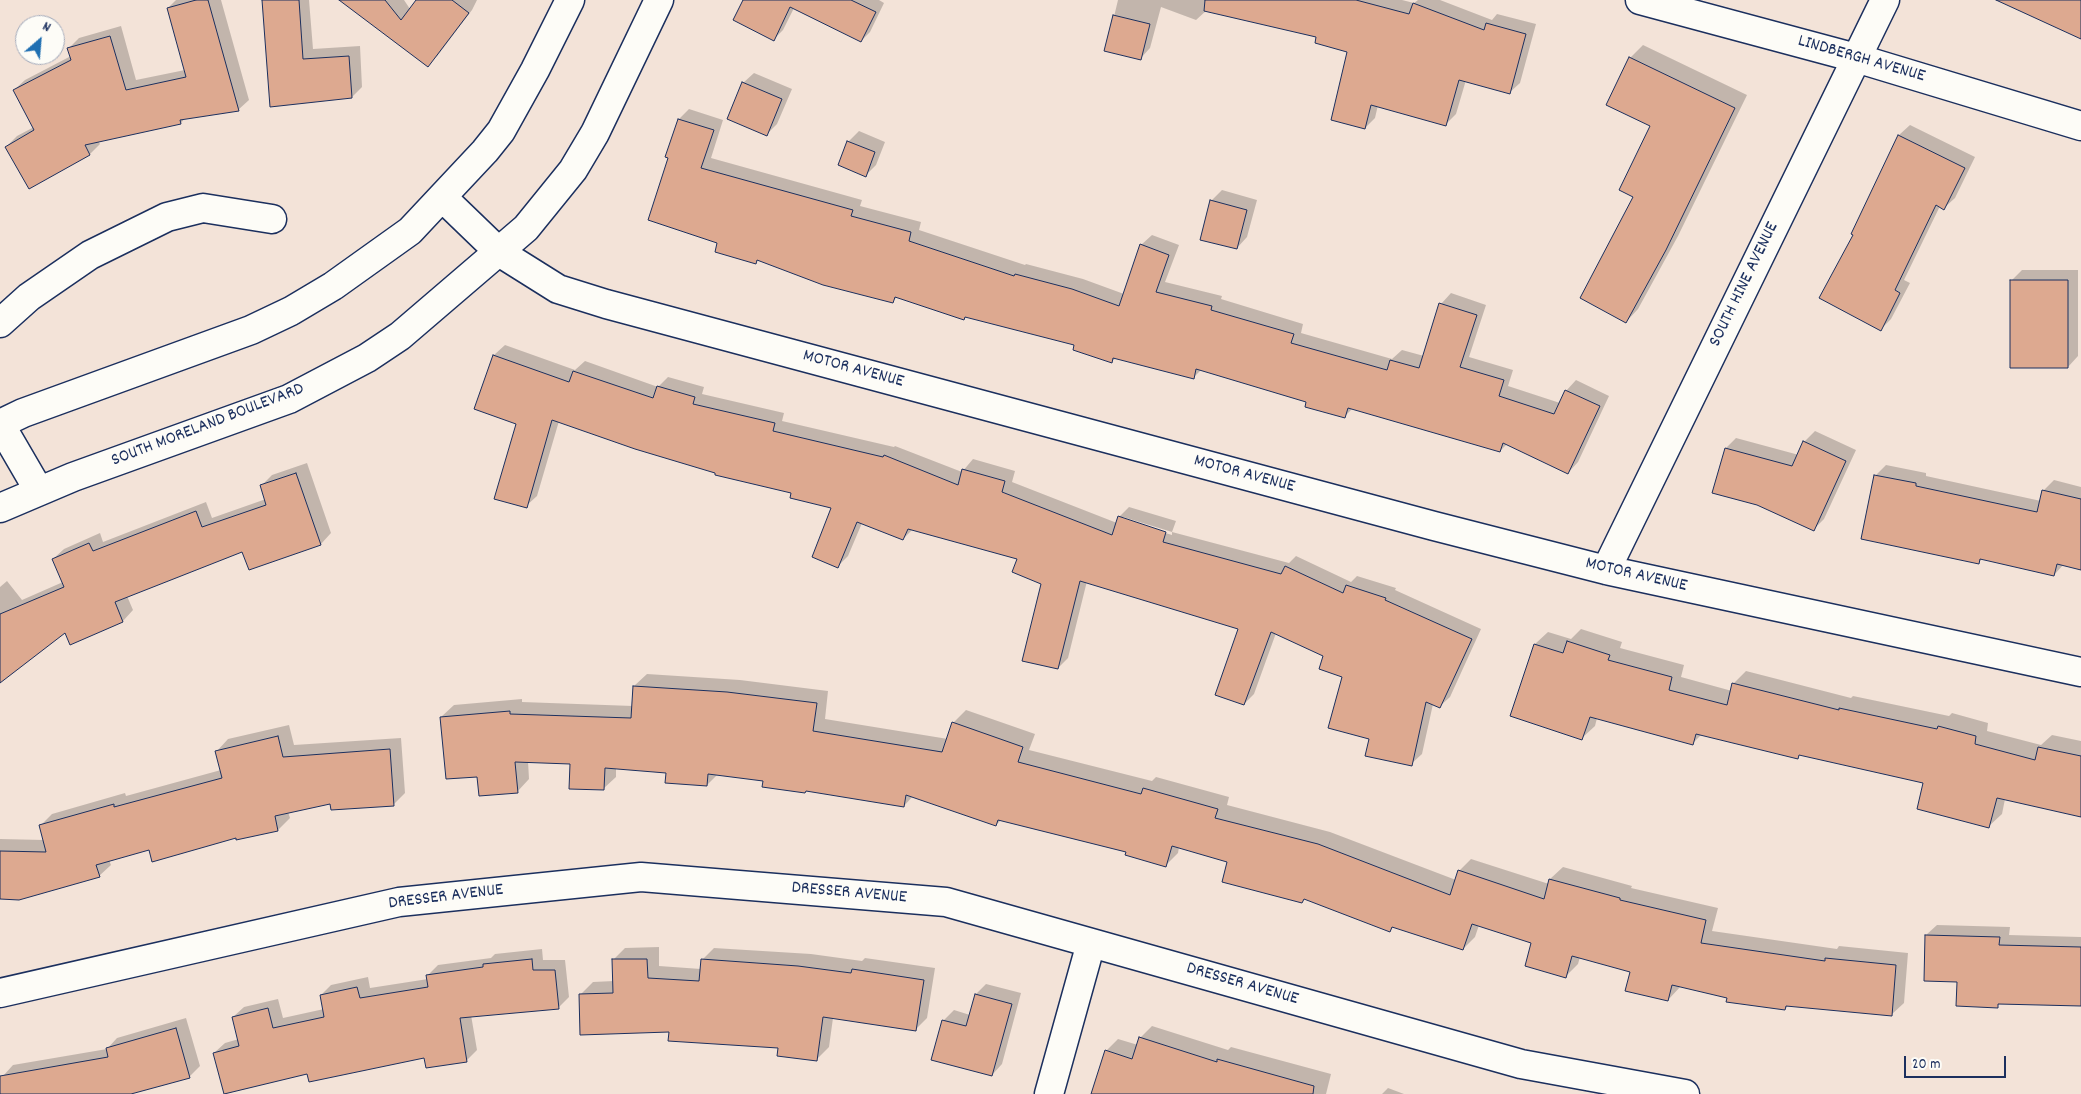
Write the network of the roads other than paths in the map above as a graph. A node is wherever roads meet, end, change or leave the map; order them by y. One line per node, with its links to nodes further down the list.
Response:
1 (570, 0): 7 (street)
2 (659, 0): 9 (street, SOUTH MORELAND BOULEVARD)
3 (1640, 0): 5 (street, LINDBERGH AVENUE)
4 (1885, 0): 5 (street, SOUTH HINE AVENUE)
5 (1856, 58): 6 (street, LINDBERGH AVENUE); 14 (street, SOUTH HINE AVENUE)
6 (2081, 126)
7 (442, 197): 9 (street, MOTOR AVENUE); 11 (street)
8 (272, 219): 10 (street)
9 (499, 252): 12 (street, SOUTH MORELAND BOULEVARD); 14 (street, MOTOR AVENUE)
10 (0, 323)
11 (0, 424): 12 (street)
12 (39, 491): 13 (street, SOUTH MORELAND BOULEVARD)
13 (0, 508)
14 (1606, 570): 15 (street, MOTOR AVENUE)
15 (2081, 672)
16 (1091, 943): 17 (street, DRESSER AVENUE); 18 (street); 19 (street, DRESSER AVENUE)
17 (0, 994)
18 (1049, 1094)
19 (1685, 1094)

